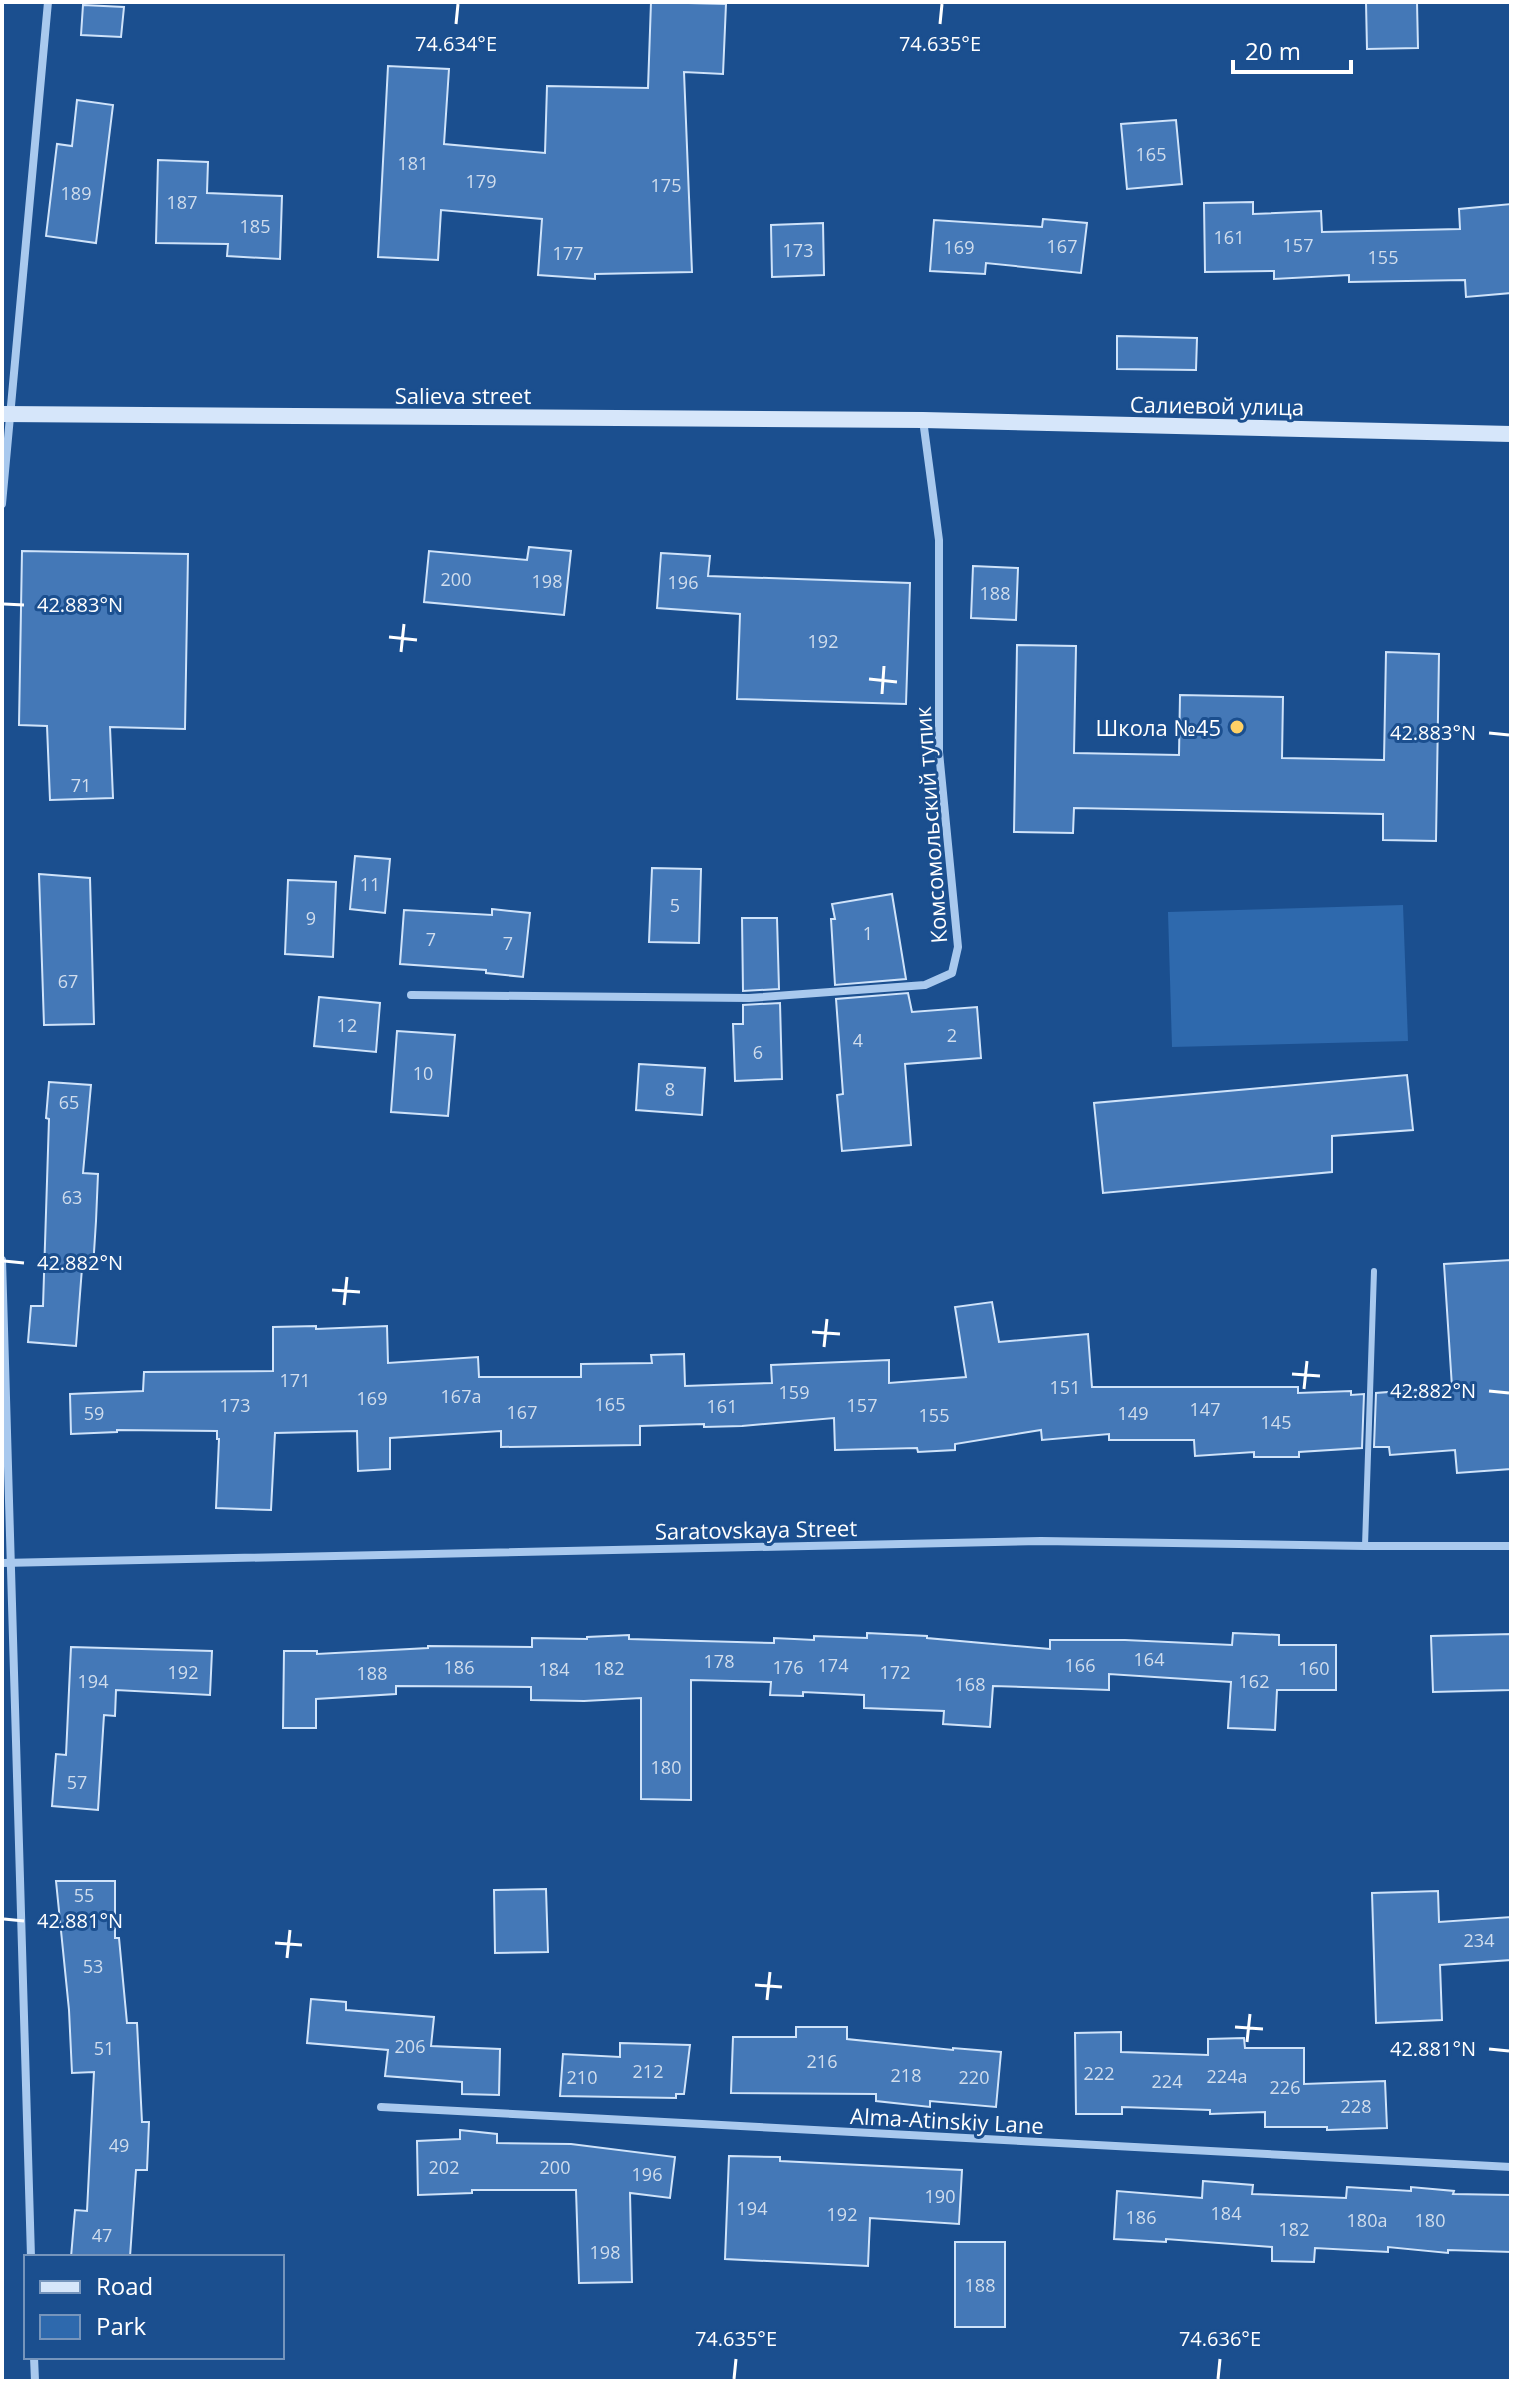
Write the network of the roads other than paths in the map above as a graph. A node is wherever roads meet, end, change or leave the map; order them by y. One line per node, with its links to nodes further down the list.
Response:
1 (48, 2): 2 (street)
2 (6, 414): 3 (main road, Salieva street); 5 (street)
3 (923, 420): 4 (main road, Салиевой улица); 6 (street, Комсомольский тупик)
4 (1511, 434)
5 (2, 504)
6 (411, 995)
7 (2, 1260): 11 (street)
8 (1374, 1271): 9 (lane)
9 (1365, 1546): 10 (street, Saratovskaya Street); 11 (street, Saratovskaya Street)
10 (1511, 1546)
11 (6, 1563): 14 (street)
12 (381, 2107): 13 (street, Alma-Atinskiy Lane)
13 (1511, 2167)
14 (31, 2255)
15 (34, 2359): 16 (street)
16 (35, 2381)

